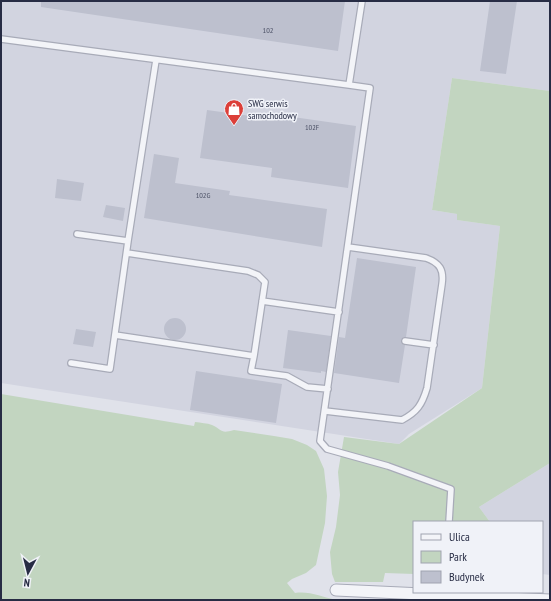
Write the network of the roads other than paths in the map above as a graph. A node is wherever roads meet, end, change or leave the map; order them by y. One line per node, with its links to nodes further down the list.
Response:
1 (362, 1): 4 (lane)
2 (1, 39): 3 (lane)
3 (156, 60): 4 (lane); 6 (lane)
4 (349, 85): 7 (lane)
5 (77, 234): 6 (lane)
6 (128, 241): 8 (lane)
7 (348, 247): 10 (lane); 15 (lane)
8 (127, 253): 9 (lane); 13 (lane)
9 (262, 301): 10 (lane); 16 (lane)
10 (339, 312): 11 (lane)
11 (336, 331): 12 (lane); 18 (lane)
12 (344, 332)
13 (115, 335): 16 (lane); 17 (lane)
14 (405, 341): 15 (lane)
15 (434, 345): 19 (lane)
16 (254, 356): 18 (lane)
17 (71, 363)
18 (328, 389): 19 (lane)
19 (325, 411): 20 (lane)
20 (449, 521)
21 (336, 590): 22 (street)
22 (446, 594): 23 (street)
23 (550, 600)

